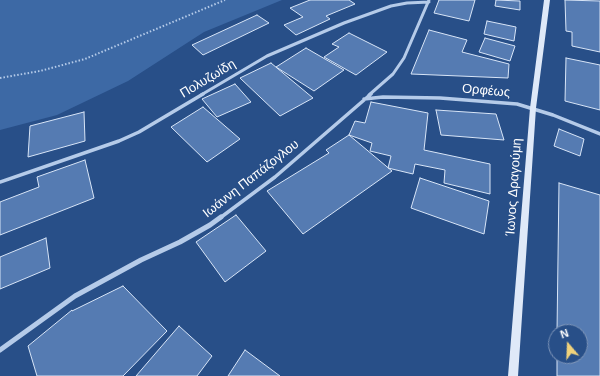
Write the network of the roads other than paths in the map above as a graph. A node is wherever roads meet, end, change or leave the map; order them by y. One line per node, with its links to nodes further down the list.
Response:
1 (547, 0): 4 (street, Ίωνος Δραγούμη)
2 (429, 1): 3 (street, Ιωάννη Παπάζογλου); 6 (street, Πολυζωίδη)
3 (364, 99): 4 (street, Ορφέως); 7 (street, Ιωάννη Παπάζογλου)
4 (533, 108): 5 (street, Ορφέως); 8 (street, Ίωνος Δραγούμη)
5 (600, 134)
6 (0, 182)
7 (0, 350)
8 (513, 376)

